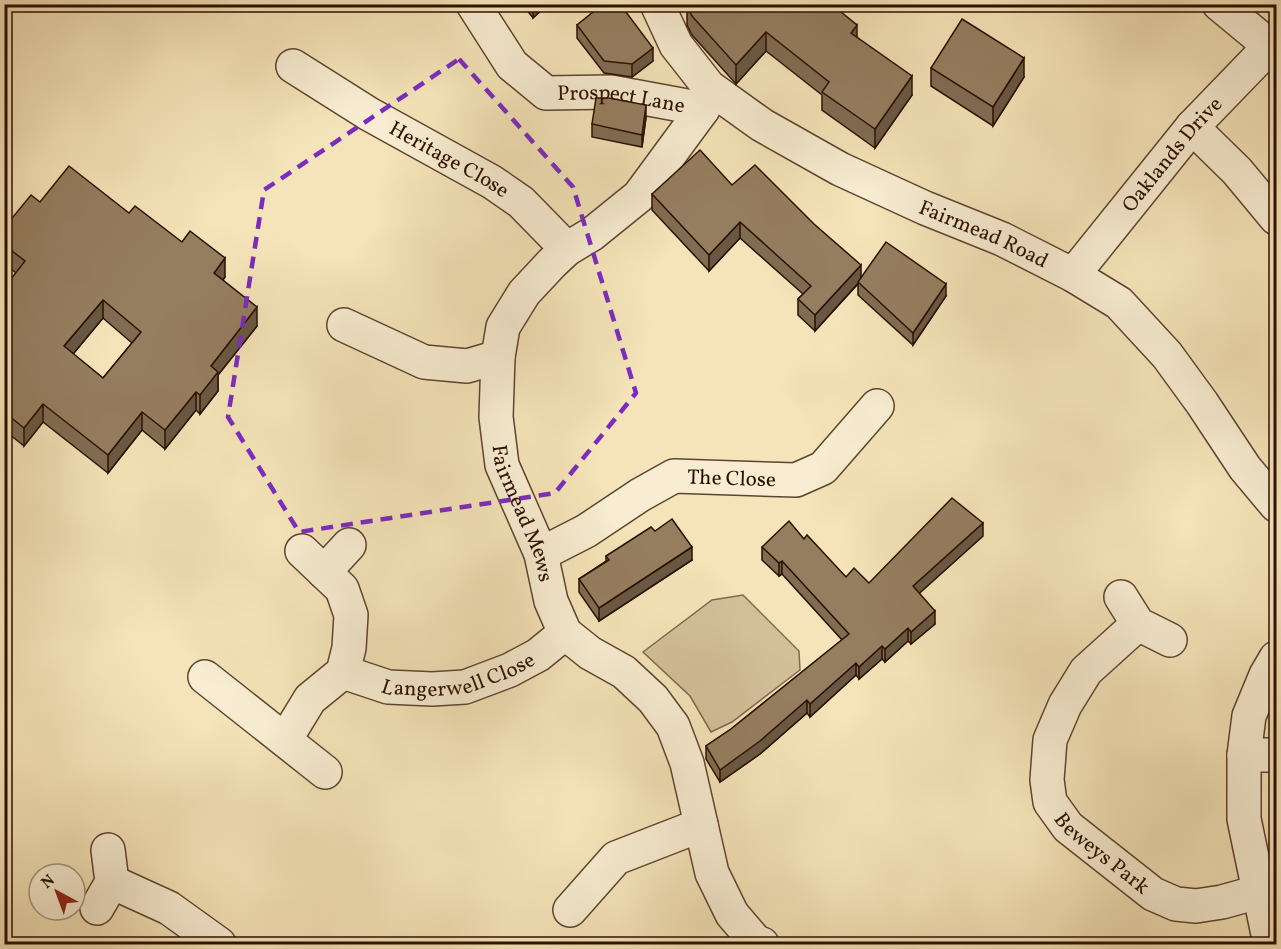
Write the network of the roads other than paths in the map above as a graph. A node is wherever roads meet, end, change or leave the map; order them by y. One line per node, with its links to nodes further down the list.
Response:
1 (473, 4): 6 (street, Prospect Lane)
2 (657, 4): 6 (street, Fairmead Road)
3 (1219, 4): 4 (street)
4 (1274, 43): 7 (street, Oaklands Drive)
5 (306, 84): 9 (street, Heritage Close)
6 (706, 98): 9 (street, Fairmead Mews); 10 (street, Fairmead Road)
7 (1192, 127): 8 (street); 10 (street, Oaklands Drive)
8 (1276, 218)
9 (567, 249): 12 (street, Fairmead Mews)
10 (1072, 275): 14 (street, Fairmead Road)
11 (344, 325): 12 (street)
12 (498, 357): 16 (street, Fairmead Mews)
13 (877, 406): 16 (street, The Close)
14 (1276, 505)
15 (349, 545): 20 (street)
16 (541, 554): 17 (street, Fairmead Mews)
17 (564, 633): 20 (street, Langerwell Close); 26 (street)
18 (1170, 640): 28 (street, Beweys Park)
19 (1276, 658): 23 (street)
20 (343, 672): 22 (street)
21 (206, 677): 22 (street)
22 (285, 740): 25 (street)
23 (1244, 755): 24 (street); 28 (street)
24 (1276, 756)
25 (325, 772)
26 (701, 825): 29 (street); 30 (street)
27 (108, 850): 31 (street)
28 (1258, 892): 32 (street)
29 (570, 910)
30 (757, 944)
31 (219, 945)
32 (1270, 945)

